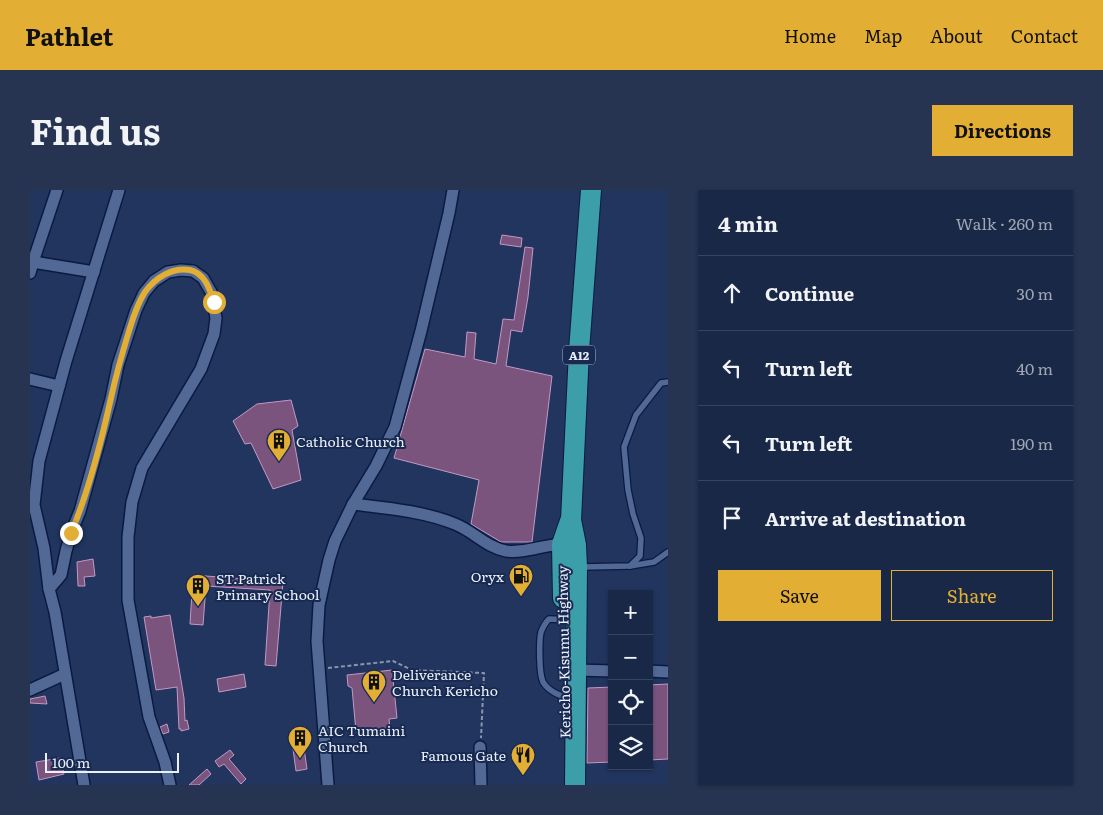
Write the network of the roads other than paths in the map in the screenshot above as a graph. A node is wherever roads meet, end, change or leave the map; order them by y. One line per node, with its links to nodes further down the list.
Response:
1 (57, 190): 5 (street)
2 (119, 190): 6 (street)
3 (453, 190): 11 (street)
4 (591, 190): 12 (highway, Kericho-Kisumu Highway / A12)
5 (32, 268): 6 (street)
6 (94, 272): 9 (street)
7 (30, 378): 9 (street)
8 (668, 382): 14 (lane)
9 (59, 386): 10 (street)
10 (32, 504): 16 (street)
11 (353, 504): 12 (street); 28 (street)
12 (569, 544): 15 (highway, Kericho-Kisumu Highway / A12); 17 (highway, Kericho-Kisumu Highway / A12)
13 (668, 552): 14 (lane)
14 (630, 566): 15 (lane)
15 (577, 567): 17 (highway, Kericho-Kisumu Highway / A12)
16 (49, 589): 22 (street); 27 (street)
17 (569, 620): 18 (highway, Kericho-Kisumu Highway / A12); 24 (highway, Kericho-Kisumu Highway / A12)
18 (576, 670): 19 (street); 24 (highway, Kericho-Kisumu Highway / A12)
19 (608, 671)
20 (653, 672): 21 (street)
21 (668, 672)
22 (65, 674): 23 (street); 26 (street)
23 (30, 690)
24 (570, 698): 30 (highway, Kericho-Kisumu Highway / A12); 31 (highway, Kericho-Kisumu Highway / A12)
25 (480, 747): 29 (street)
26 (84, 785)
27 (170, 785)
28 (328, 785)
29 (481, 785)
30 (564, 785)
31 (575, 785)

